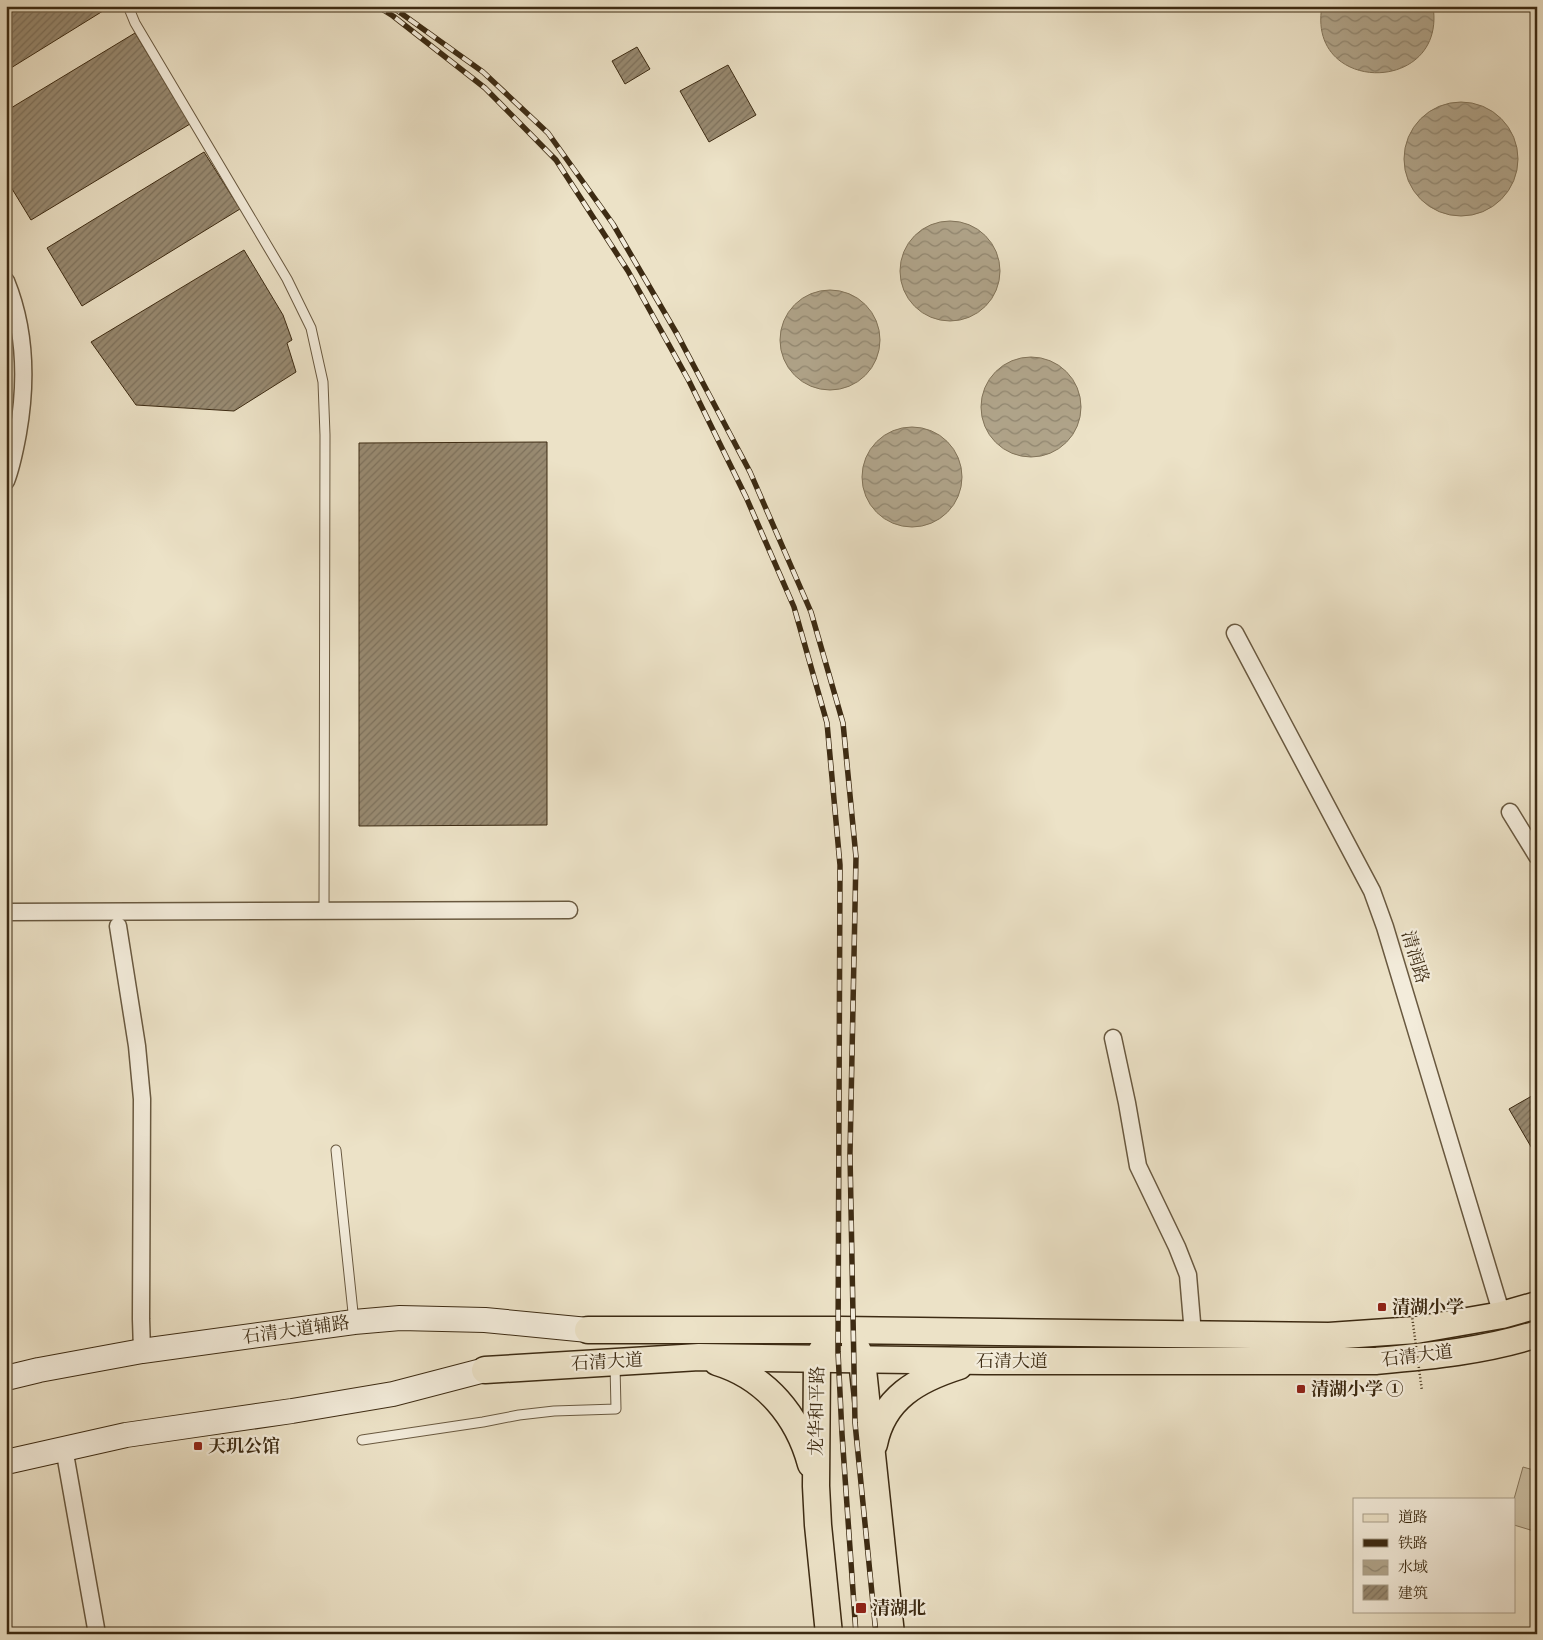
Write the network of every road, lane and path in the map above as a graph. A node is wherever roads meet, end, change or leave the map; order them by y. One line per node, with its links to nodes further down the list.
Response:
1 (128, 6): 8 (lane)
2 (6, 281): 3 (street)
3 (6, 481)
4 (1235, 633): 15 (street, 清润路)
5 (1510, 812): 6 (street)
6 (1537, 856)
7 (569, 910): 8 (street)
8 (324, 911): 9 (street)
9 (6, 912)
10 (118, 926): 21 (street)
11 (1113, 1038): 19 (street)
12 (336, 1150): 16 (lane)
13 (1410, 1301): 29 (path, bridge)
14 (1537, 1305): 15 (main road, 石清大道)
15 (1502, 1315): 19 (main road, 石清大道)
16 (354, 1322): 17 (main road, 石清大道辅路); 21 (main road, 石清大道辅路)
17 (588, 1330): 18 (main road, 石清大道)
18 (841, 1330): 19 (main road, 石清大道); 23 (main road, 龙华和平路); 24 (main road)
19 (1193, 1334)
20 (1537, 1334): 25 (main road, 石清大道)
21 (142, 1351): 28 (main road, 石清大道辅路)
22 (699, 1357): 23 (main road, 石清大道); 26 (main road, 石清大道); 34 (main road)
23 (817, 1359): 24 (main road, 石清大道); 34 (main road, 龙华和平路)
24 (862, 1360): 25 (main road, 石清大道); 32 (main road)
25 (985, 1361): 32 (main road)
26 (615, 1362): 27 (main road, 石清大道); 30 (lane)
27 (486, 1370): 31 (main road)
28 (6, 1378)
29 (1422, 1391)
30 (362, 1440)
31 (64, 1448): 33 (main road); 35 (street)
32 (872, 1454): 37 (main road)
33 (6, 1462)
34 (816, 1486): 36 (main road, 龙华和平路)
35 (97, 1634)
36 (829, 1634)
37 (891, 1634)

